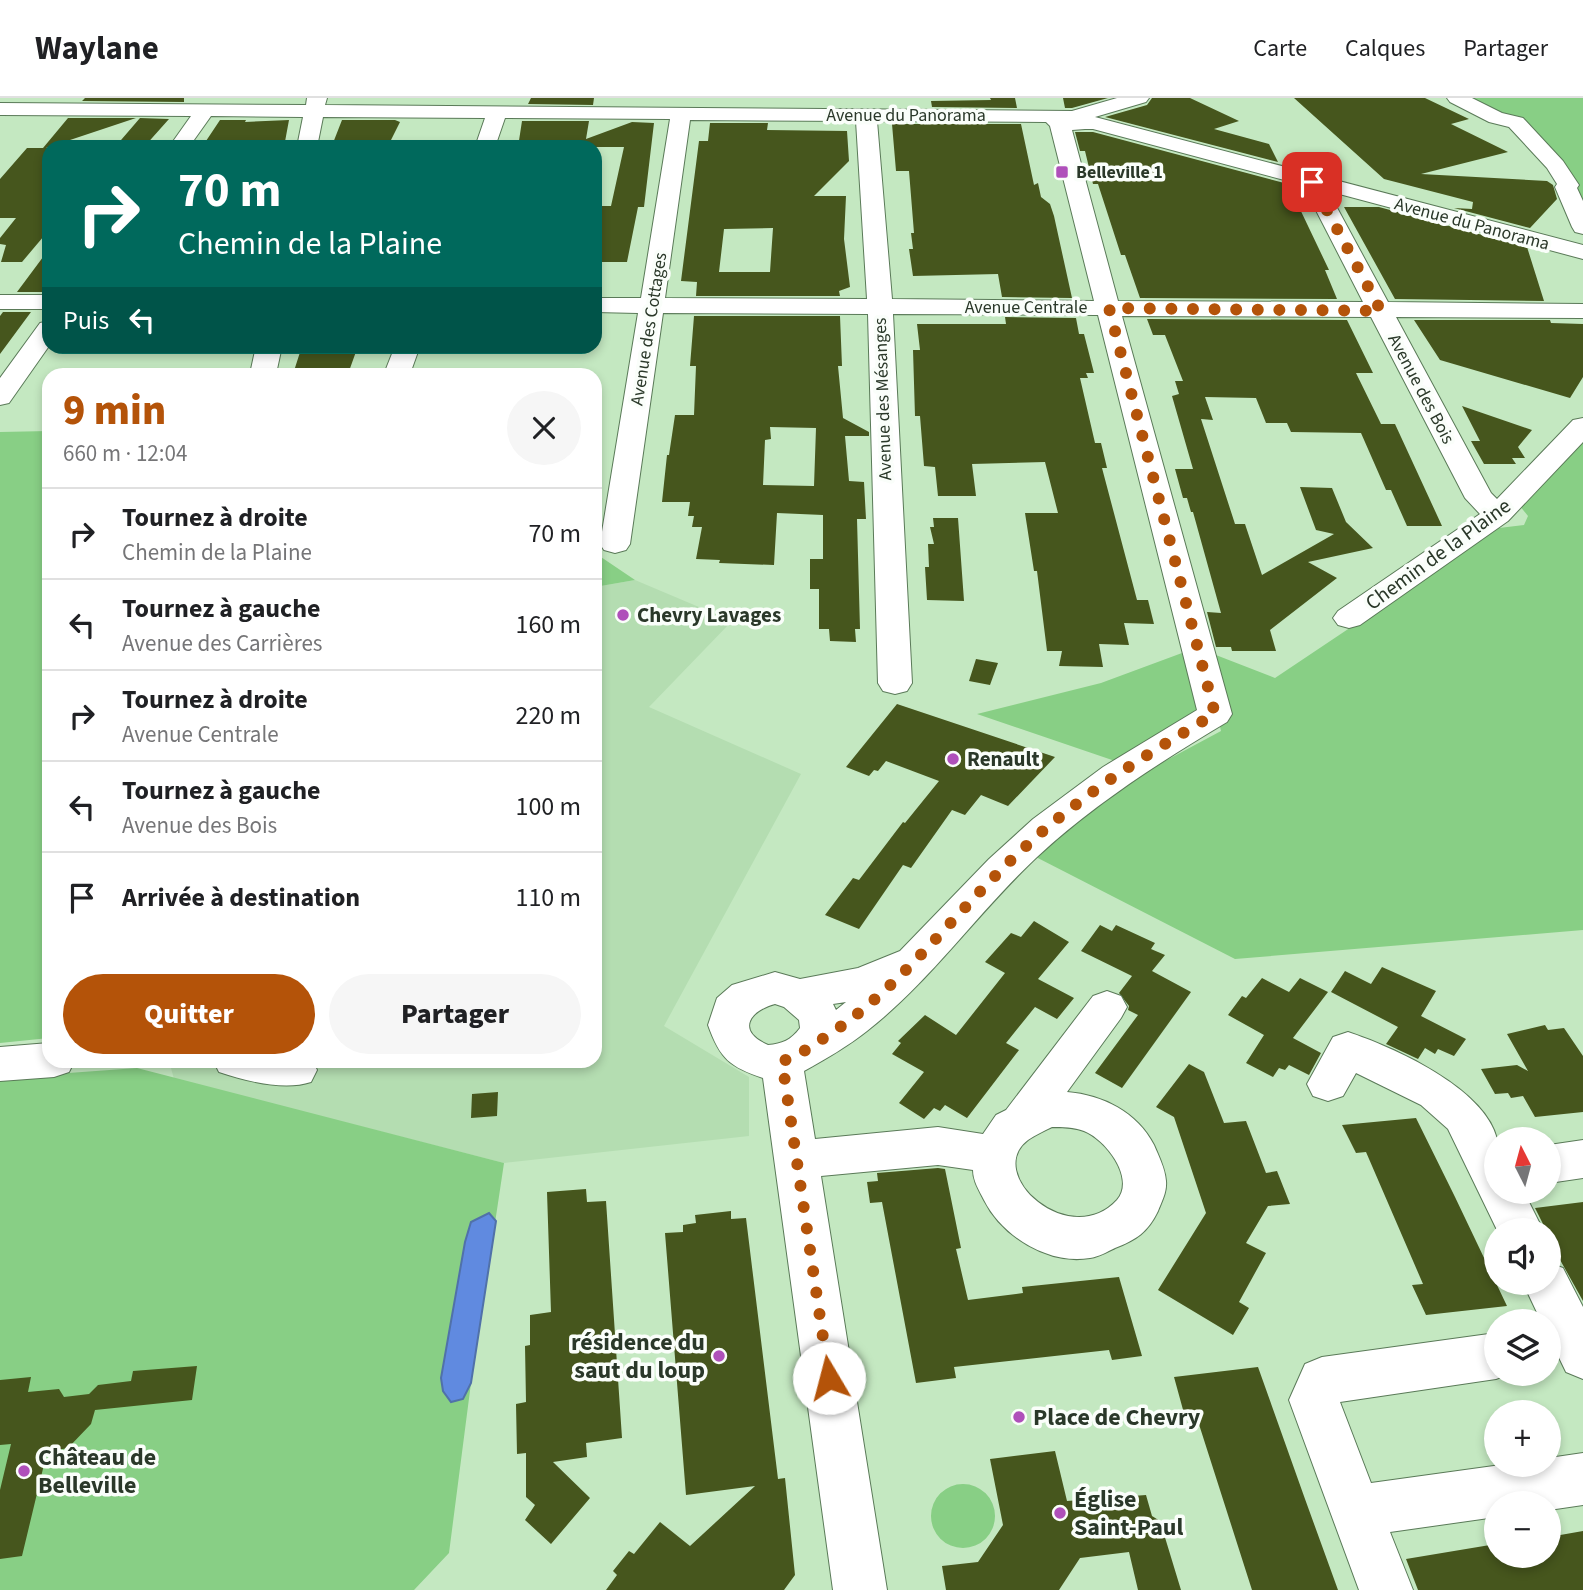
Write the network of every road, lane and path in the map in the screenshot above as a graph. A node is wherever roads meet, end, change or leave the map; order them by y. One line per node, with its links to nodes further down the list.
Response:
1 (1139, 98): 10 (street)
2 (1457, 98): 16 (street)
3 (315, 105): 7 (street, Avenue du Panorama); 8 (street, Avenue du Panorama); 13 (street)
4 (613, 106): 8 (street, Avenue du Panorama); 9 (street, Avenue du Panorama)
5 (9, 109): 7 (street, Avenue du Panorama); 11 (street)
6 (883, 109): 9 (street, Avenue du Panorama); 10 (street, Avenue du Panorama); 22 (street, Avenue des Mésanges)
7 (205, 111): 12 (street)
8 (497, 113): 14 (street)
9 (681, 114): 21 (street, Avenue des Cottages)
10 (1066, 120): 15 (street, Avenue du Panorama); 23 (street)
11 (0, 130)
12 (184, 140)
13 (308, 140)
14 (487, 140)
15 (1312, 182): 17 (street, Avenue du Panorama); 24 (street, Avenue des Bois)
16 (1583, 227)
17 (1583, 252)
18 (0, 302): 19 (street)
19 (42, 302)
20 (602, 305): 21 (street, Avenue Centrale)
21 (653, 305): 22 (street, Avenue Centrale); 30 (street, Avenue des Cottages)
22 (880, 306): 23 (street, Avenue Centrale); 32 (street, Avenue des Mésanges)
23 (1109, 308): 24 (street, Avenue Centrale); 33 (street)
24 (1381, 311): 25 (street, Avenue Centrale); 29 (street, Avenue des Bois)
25 (1583, 311)
26 (42, 338): 27 (street)
27 (0, 397)
28 (1583, 426): 29 (street, Chemin de la Plaine)
29 (1498, 515): 31 (street, Chemin de la Plaine)
30 (615, 544)
31 (1349, 618)
32 (895, 683)
33 (918, 957): 34 (street); 36 (street)
34 (801, 995): 36 (street); 36 (street)
35 (1107, 1007): 42 (street)
36 (796, 1054): 46 (street)
37 (42, 1061): 38 (street)
38 (0, 1064)
39 (283, 1068): 40 (street)
40 (296, 1070)
41 (1328, 1084): 44 (street)
42 (1024, 1116): 43 (street); 43 (street)
43 (994, 1155): 46 (street)
44 (1484, 1157)
45 (1583, 1159): 47 (street)
46 (797, 1160): 53 (street)
47 (1561, 1162)
48 (1551, 1295): 49 (street)
49 (1573, 1349)
50 (1484, 1358): 52 (street)
51 (1583, 1479): 52 (street)
52 (1356, 1511): 54 (street)
53 (860, 1590)
54 (1385, 1590)

